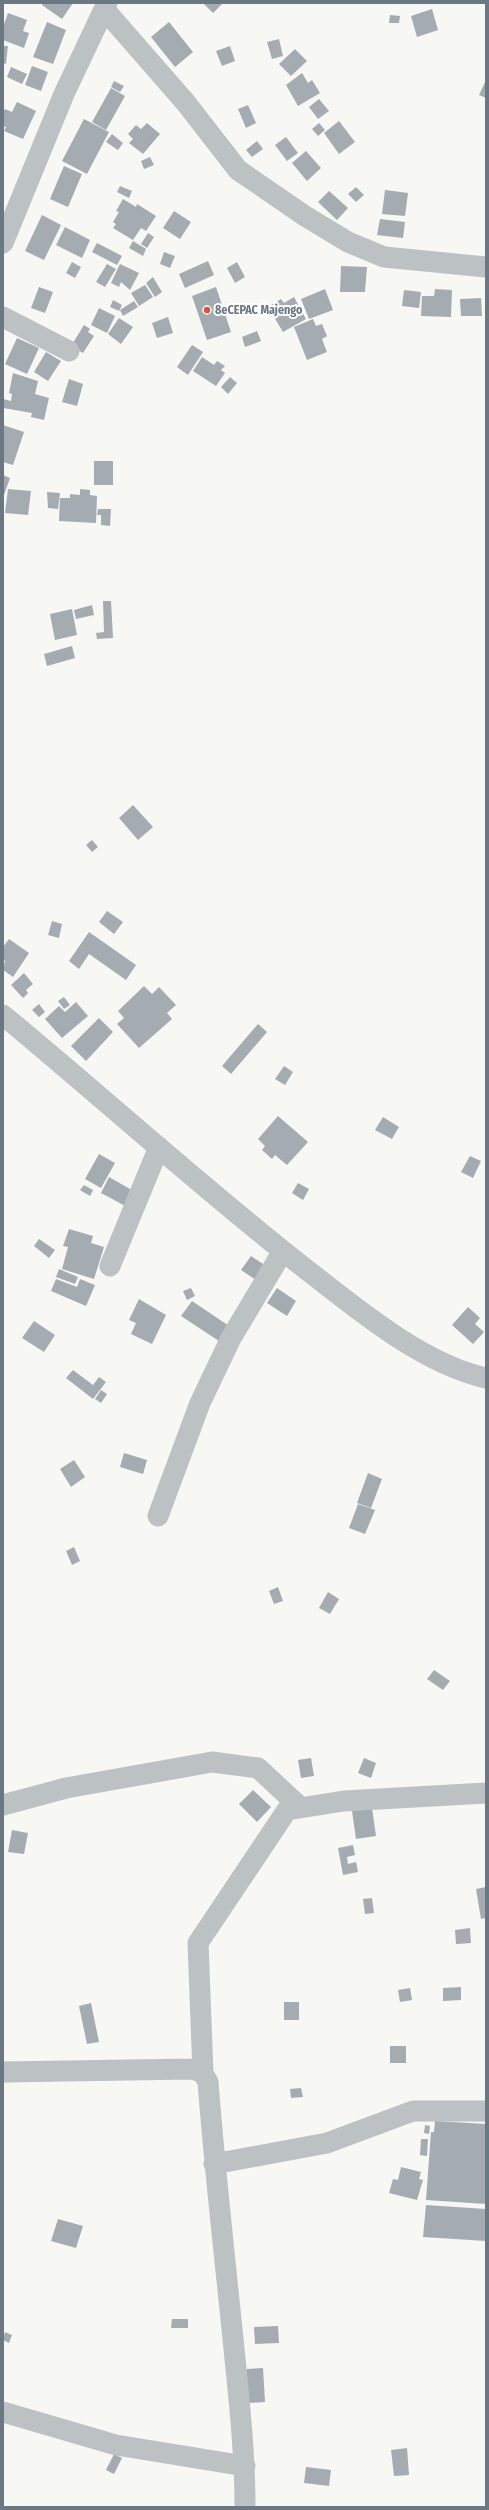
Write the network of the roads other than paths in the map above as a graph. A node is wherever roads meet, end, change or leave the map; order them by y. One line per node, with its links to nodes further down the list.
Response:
1 (105, 6): 2 (street); 3 (street)
2 (3, 243)
3 (486, 267)
4 (3, 317): 5 (street)
5 (69, 351)
6 (3, 1016): 7 (street)
7 (159, 1147): 8 (street); 9 (street)
8 (283, 1251): 10 (street); 11 (street)
9 (110, 1266)
10 (486, 1378)
11 (158, 1516)
12 (486, 1793): 14 (street)
13 (3, 1805): 14 (street)
14 (300, 1808): 16 (street)
15 (3, 2072): 16 (street)
16 (203, 2073): 18 (street)
17 (486, 2111): 18 (street)
18 (214, 2164): 20 (street)
19 (3, 2412): 20 (street)
20 (245, 2466): 21 (street)
21 (245, 2507)

